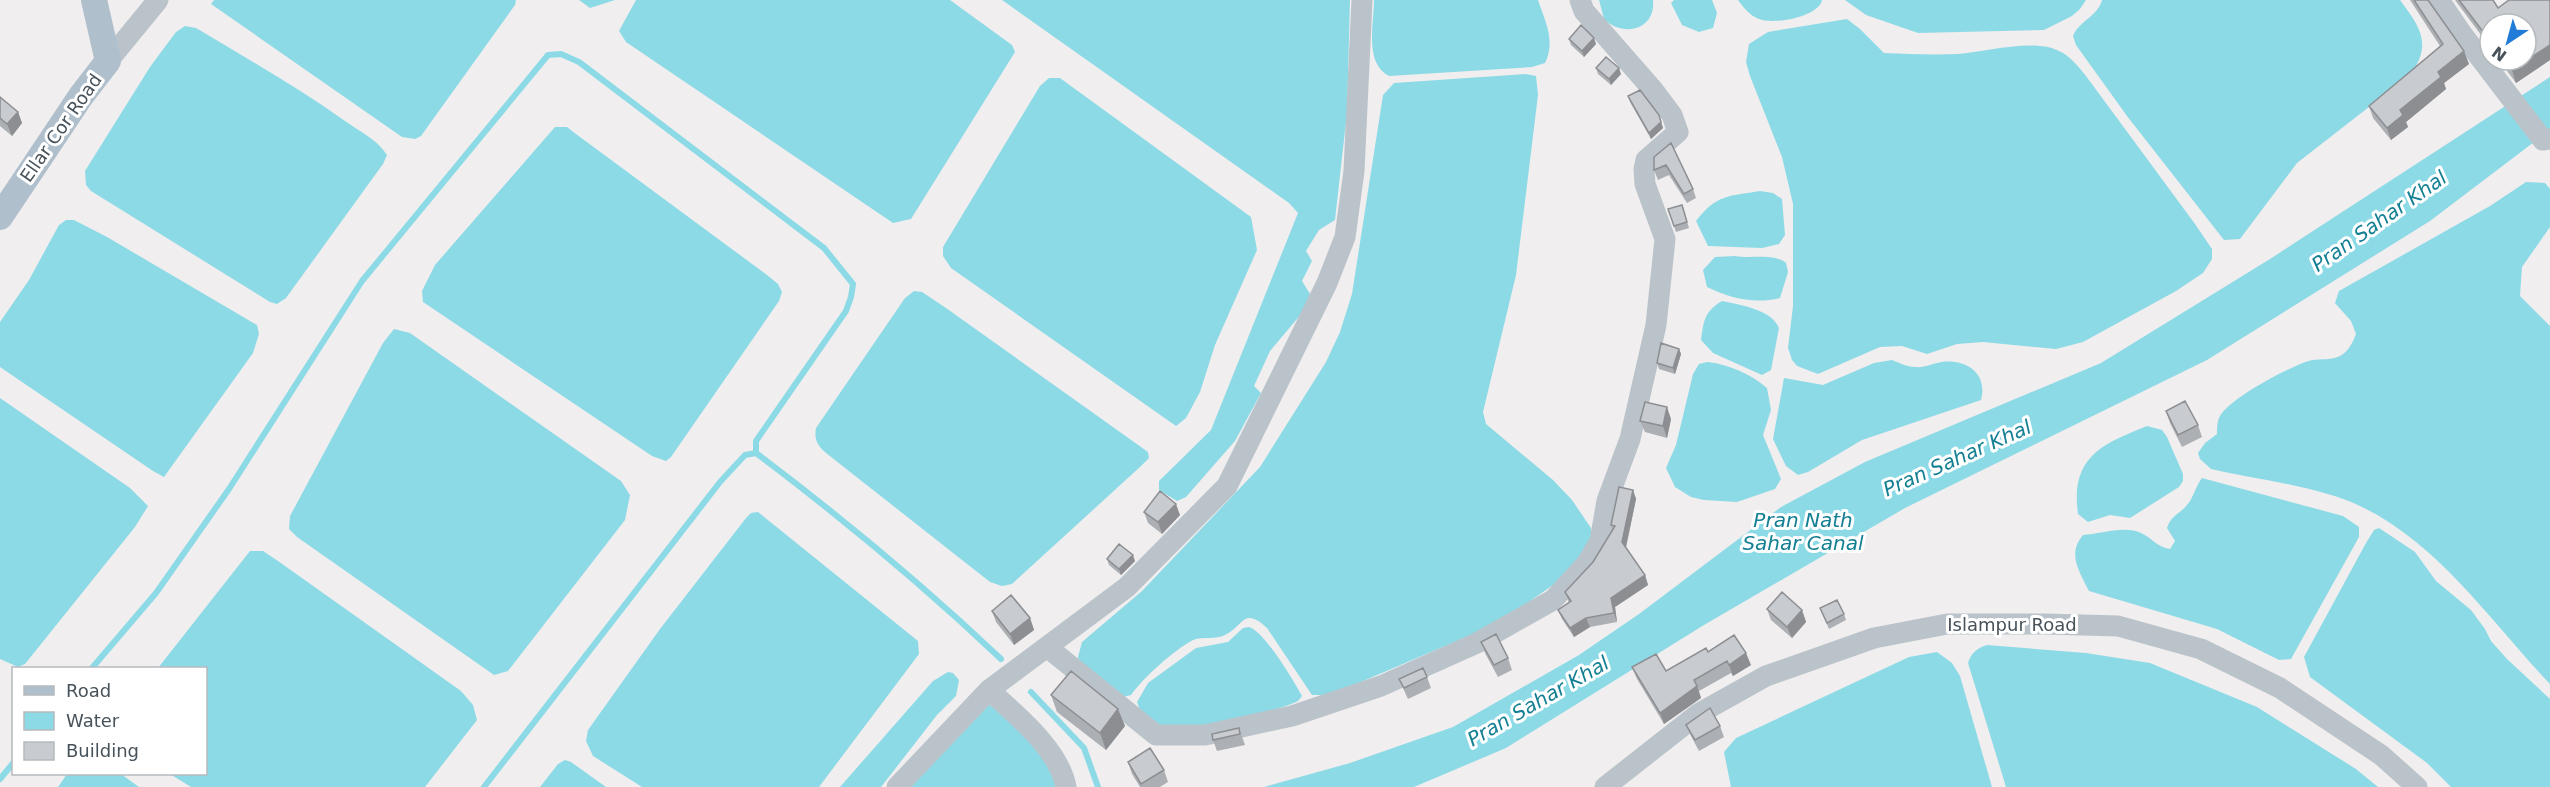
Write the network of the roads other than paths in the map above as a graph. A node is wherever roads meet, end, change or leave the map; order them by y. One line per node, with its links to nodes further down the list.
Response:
1 (94, 0): 6 (main road, Ellar Cor Road)
2 (158, 0): 6 (street)
3 (1362, 0): 9 (street)
4 (1580, 0): 9 (street)
5 (2439, 0): 7 (street)
6 (108, 61): 8 (main road, Ellar Cor Road)
7 (2547, 140)
8 (0, 217)
9 (1047, 647): 10 (street)
10 (989, 690): 11 (street); 12 (street)
11 (897, 787)
12 (1066, 787)
13 (1605, 787): 14 (street, Islampur Road)
14 (2416, 787)

